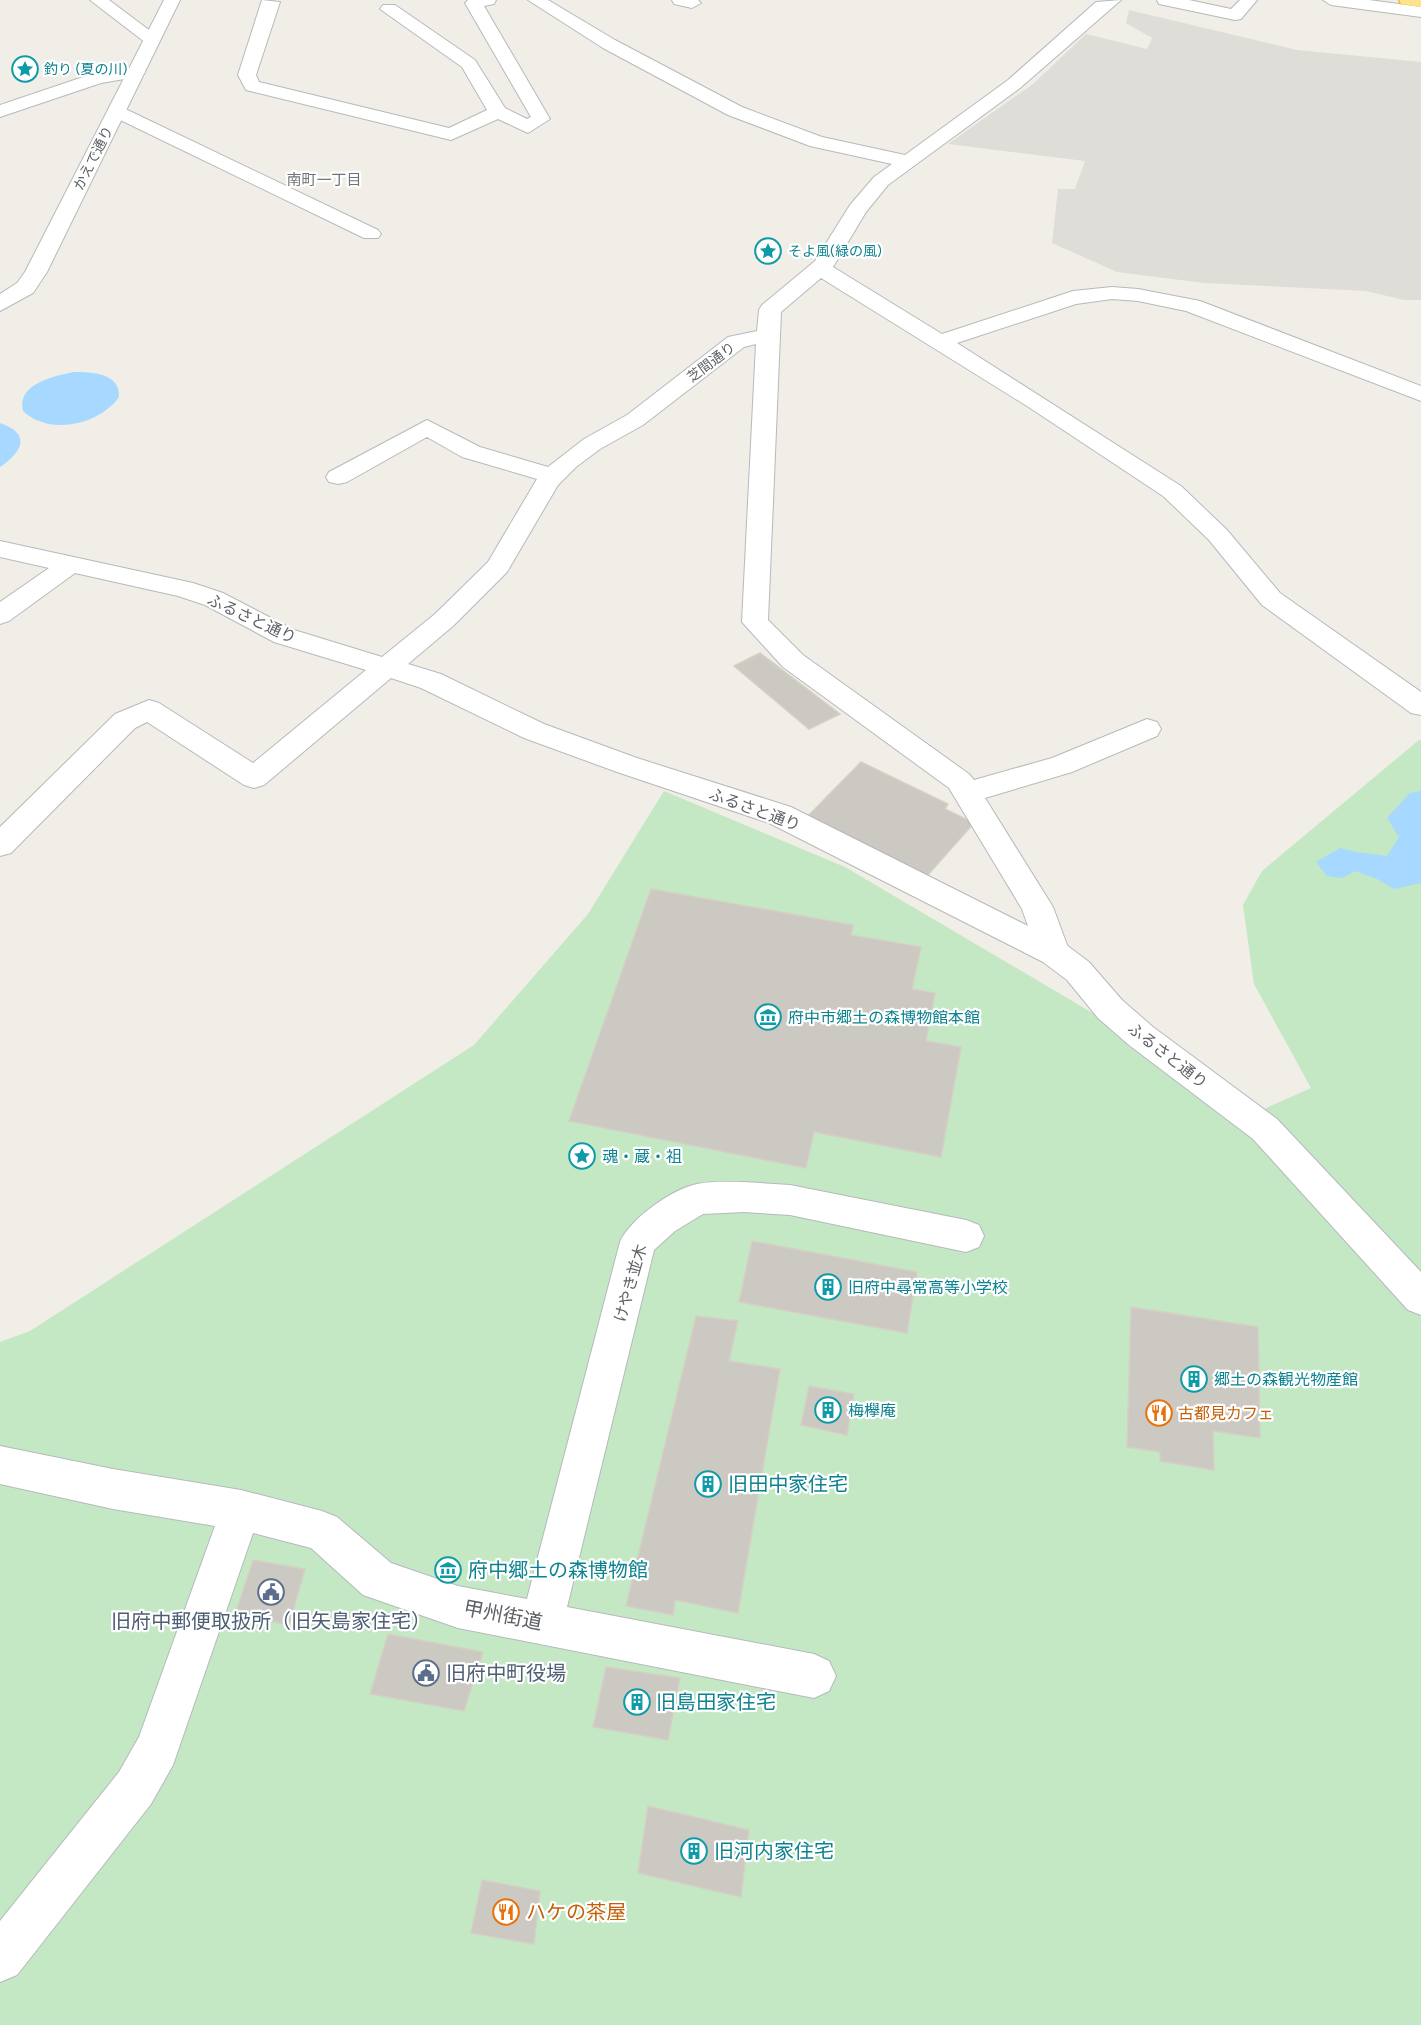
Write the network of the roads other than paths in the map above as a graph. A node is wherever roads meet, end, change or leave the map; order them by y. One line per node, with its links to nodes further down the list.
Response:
1 (98, 0): 17 (street)
2 (172, 0): 17 (street, かえで通り)
3 (270, 0): 21 (street)
4 (536, 0): 22 (street)
5 (1113, 0): 22 (street)
6 (1165, 0): 7 (street)
7 (1249, 0)
8 (1330, 0): 13 (street)
9 (1407, 0): 10 (highway)
10 (1421, 2)
11 (485, 8): 14 (street); 21 (street)
12 (389, 9): 16 (street)
13 (1421, 12)
14 (460, 20)
15 (439, 23): 16 (street)
16 (417, 27): 21 (street)
17 (153, 39): 18 (street, かえで通り)
18 (136, 72): 19 (street); 20 (street, かえで通り)
19 (0, 111)
20 (117, 111): 23 (street); 25 (street, かえで通り)
21 (498, 112)
22 (907, 161): 24 (street)
23 (371, 234)
24 (820, 268): 26 (street); 27 (street)
25 (0, 304)
26 (768, 335): 29 (street, 芝間通り); 37 (street)
27 (938, 342): 28 (street); 35 (street)
28 (1421, 394)
29 (553, 476): 30 (street); 34 (street, 芝間通り)
30 (338, 477)
31 (0, 549): 32 (street, ふるさと通り)
32 (70, 565): 33 (street); 34 (street, ふるさと通り)
33 (0, 615)
34 (388, 666): 38 (street, 芝間通り); 39 (street, ふるさと通り)
35 (1421, 706)
36 (1147, 729): 37 (street)
37 (966, 793): 39 (street)
38 (0, 844)
39 (1054, 953): 41 (street, ふるさと通り)
40 (966, 1236): 44 (street, けやき並木)
41 (1419, 1280)
42 (0, 1466): 43 (street, 甲州街道)
43 (241, 1510): 44 (street, 甲州街道); 46 (street)
44 (542, 1622): 45 (street, 甲州街道)
45 (814, 1676)
46 (0, 1958)

